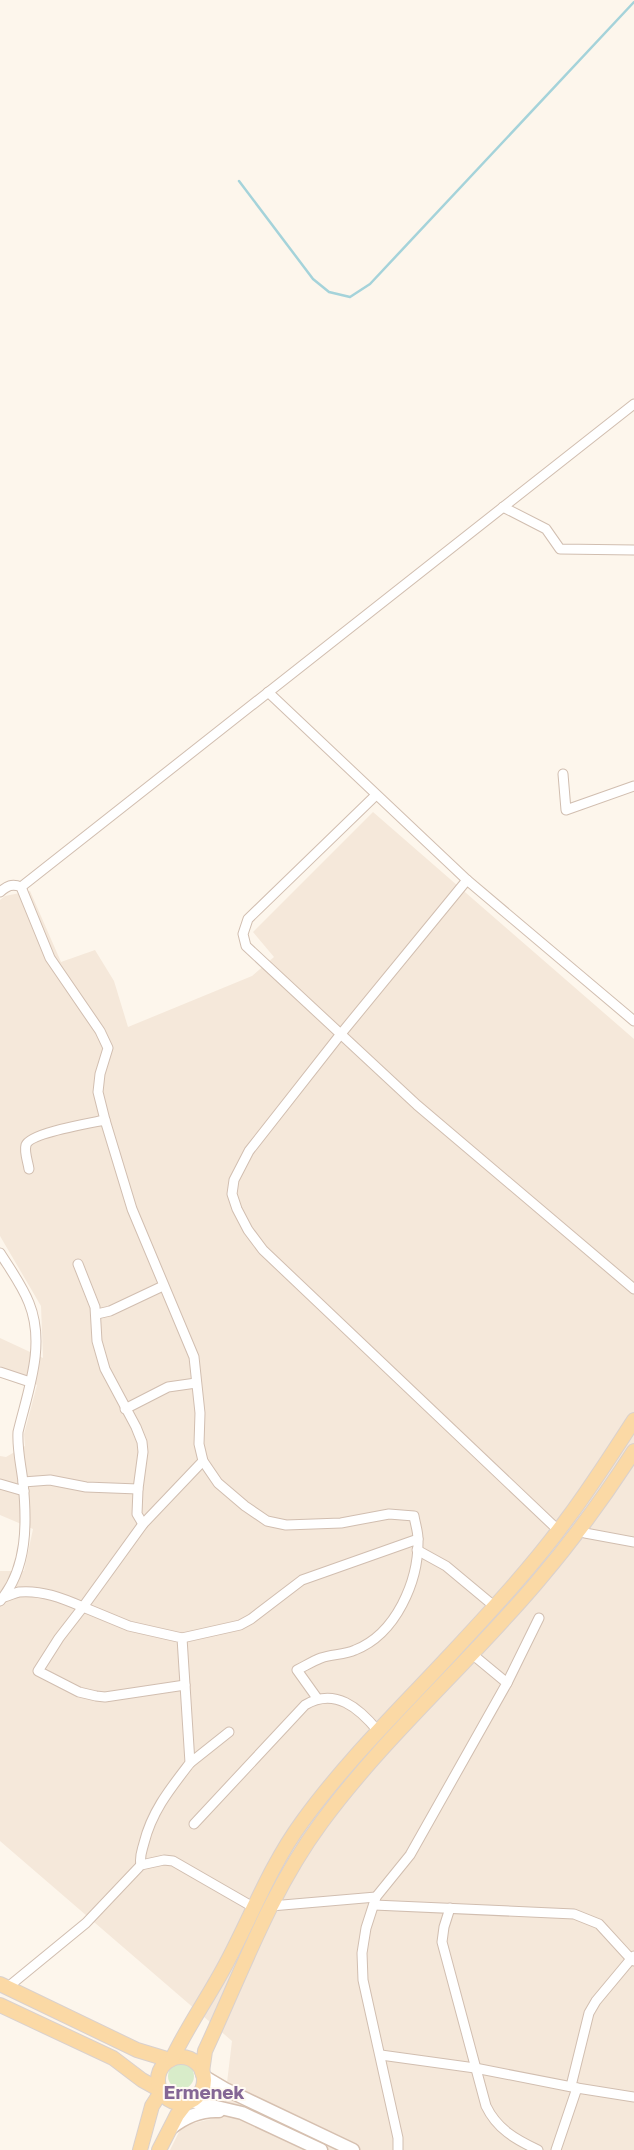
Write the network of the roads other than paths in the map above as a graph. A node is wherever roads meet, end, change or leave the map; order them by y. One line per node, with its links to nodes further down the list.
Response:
1 (634, 404): 2 (street)
2 (503, 506): 3 (street); 4 (street)
3 (634, 550)
4 (268, 692): 7 (street); 9 (street)
5 (563, 774): 6 (street)
6 (634, 786)
7 (376, 795): 8 (street); 12 (street)
8 (467, 880): 11 (street); 12 (street)
9 (21, 887): 10 (street); 13 (street)
10 (0, 892)
11 (634, 1021)
12 (340, 1035): 18 (street); 31 (street)
13 (105, 1120): 14 (street); 17 (street)
14 (30, 1169)
15 (0, 1252): 21 (street)
16 (78, 1264): 19 (street)
17 (163, 1286): 19 (street); 22 (street)
18 (634, 1289)
19 (97, 1314): 23 (street)
20 (0, 1372): 21 (street)
21 (30, 1382): 28 (street)
22 (196, 1383): 23 (street); 26 (street)
23 (125, 1409): 29 (street)
24 (634, 1420): 31 (main road)
25 (634, 1451): 32 (main road)
26 (203, 1461): 30 (street); 33 (street)
27 (0, 1484): 28 (street)
28 (23, 1487): 29 (street); 36 (street)
29 (138, 1489): 30 (street)
30 (143, 1524): 38 (street)
31 (558, 1530): 37 (main road)
32 (579, 1530): 34 (street); 41 (main road)
33 (418, 1539): 35 (street); 40 (street)
34 (634, 1542)
35 (417, 1550): 37 (street); 44 (street)
36 (2, 1599): 38 (street)
37 (494, 1606): 45 (main road)
38 (82, 1607): 40 (street); 43 (street)
39 (539, 1618): 42 (street)
40 (182, 1638): 43 (street)
41 (472, 1654): 42 (street); 51 (main road)
42 (507, 1684): 50 (street)
43 (185, 1685): 47 (street)
44 (316, 1698): 45 (street); 48 (street)
45 (378, 1731): 52 (main road)
46 (229, 1732): 47 (street)
47 (190, 1763): 49 (street)
48 (194, 1824)
49 (142, 1865): 52 (street); 55 (street)
50 (375, 1901): 51 (street); 53 (street); 57 (street)
51 (271, 1906): 60 (main road)
52 (253, 1907): 58 (main road)
53 (450, 1908): 54 (street); 59 (street)
54 (633, 1959): 61 (street)
55 (4, 1985): 58 (main road)
56 (0, 2005): 62 (main road)
57 (381, 2056): 59 (street); 71 (street)
58 (171, 2060): 60 (main road); 62 (main road)
59 (475, 2068): 61 (street); 72 (street)
60 (202, 2074): 64 (main road); 70 (street)
61 (574, 2087): 63 (street); 73 (street)
62 (160, 2091): 64 (main road); 67 (main road)
63 (634, 2097)
64 (189, 2101): 65 (street); 66 (main road)
65 (242, 2113): 66 (street); 69 (street)
66 (170, 2128): 68 (main road)
67 (140, 2150)
68 (159, 2150)
69 (321, 2150)
70 (354, 2150)
71 (398, 2150)
72 (538, 2150)
73 (556, 2150)

